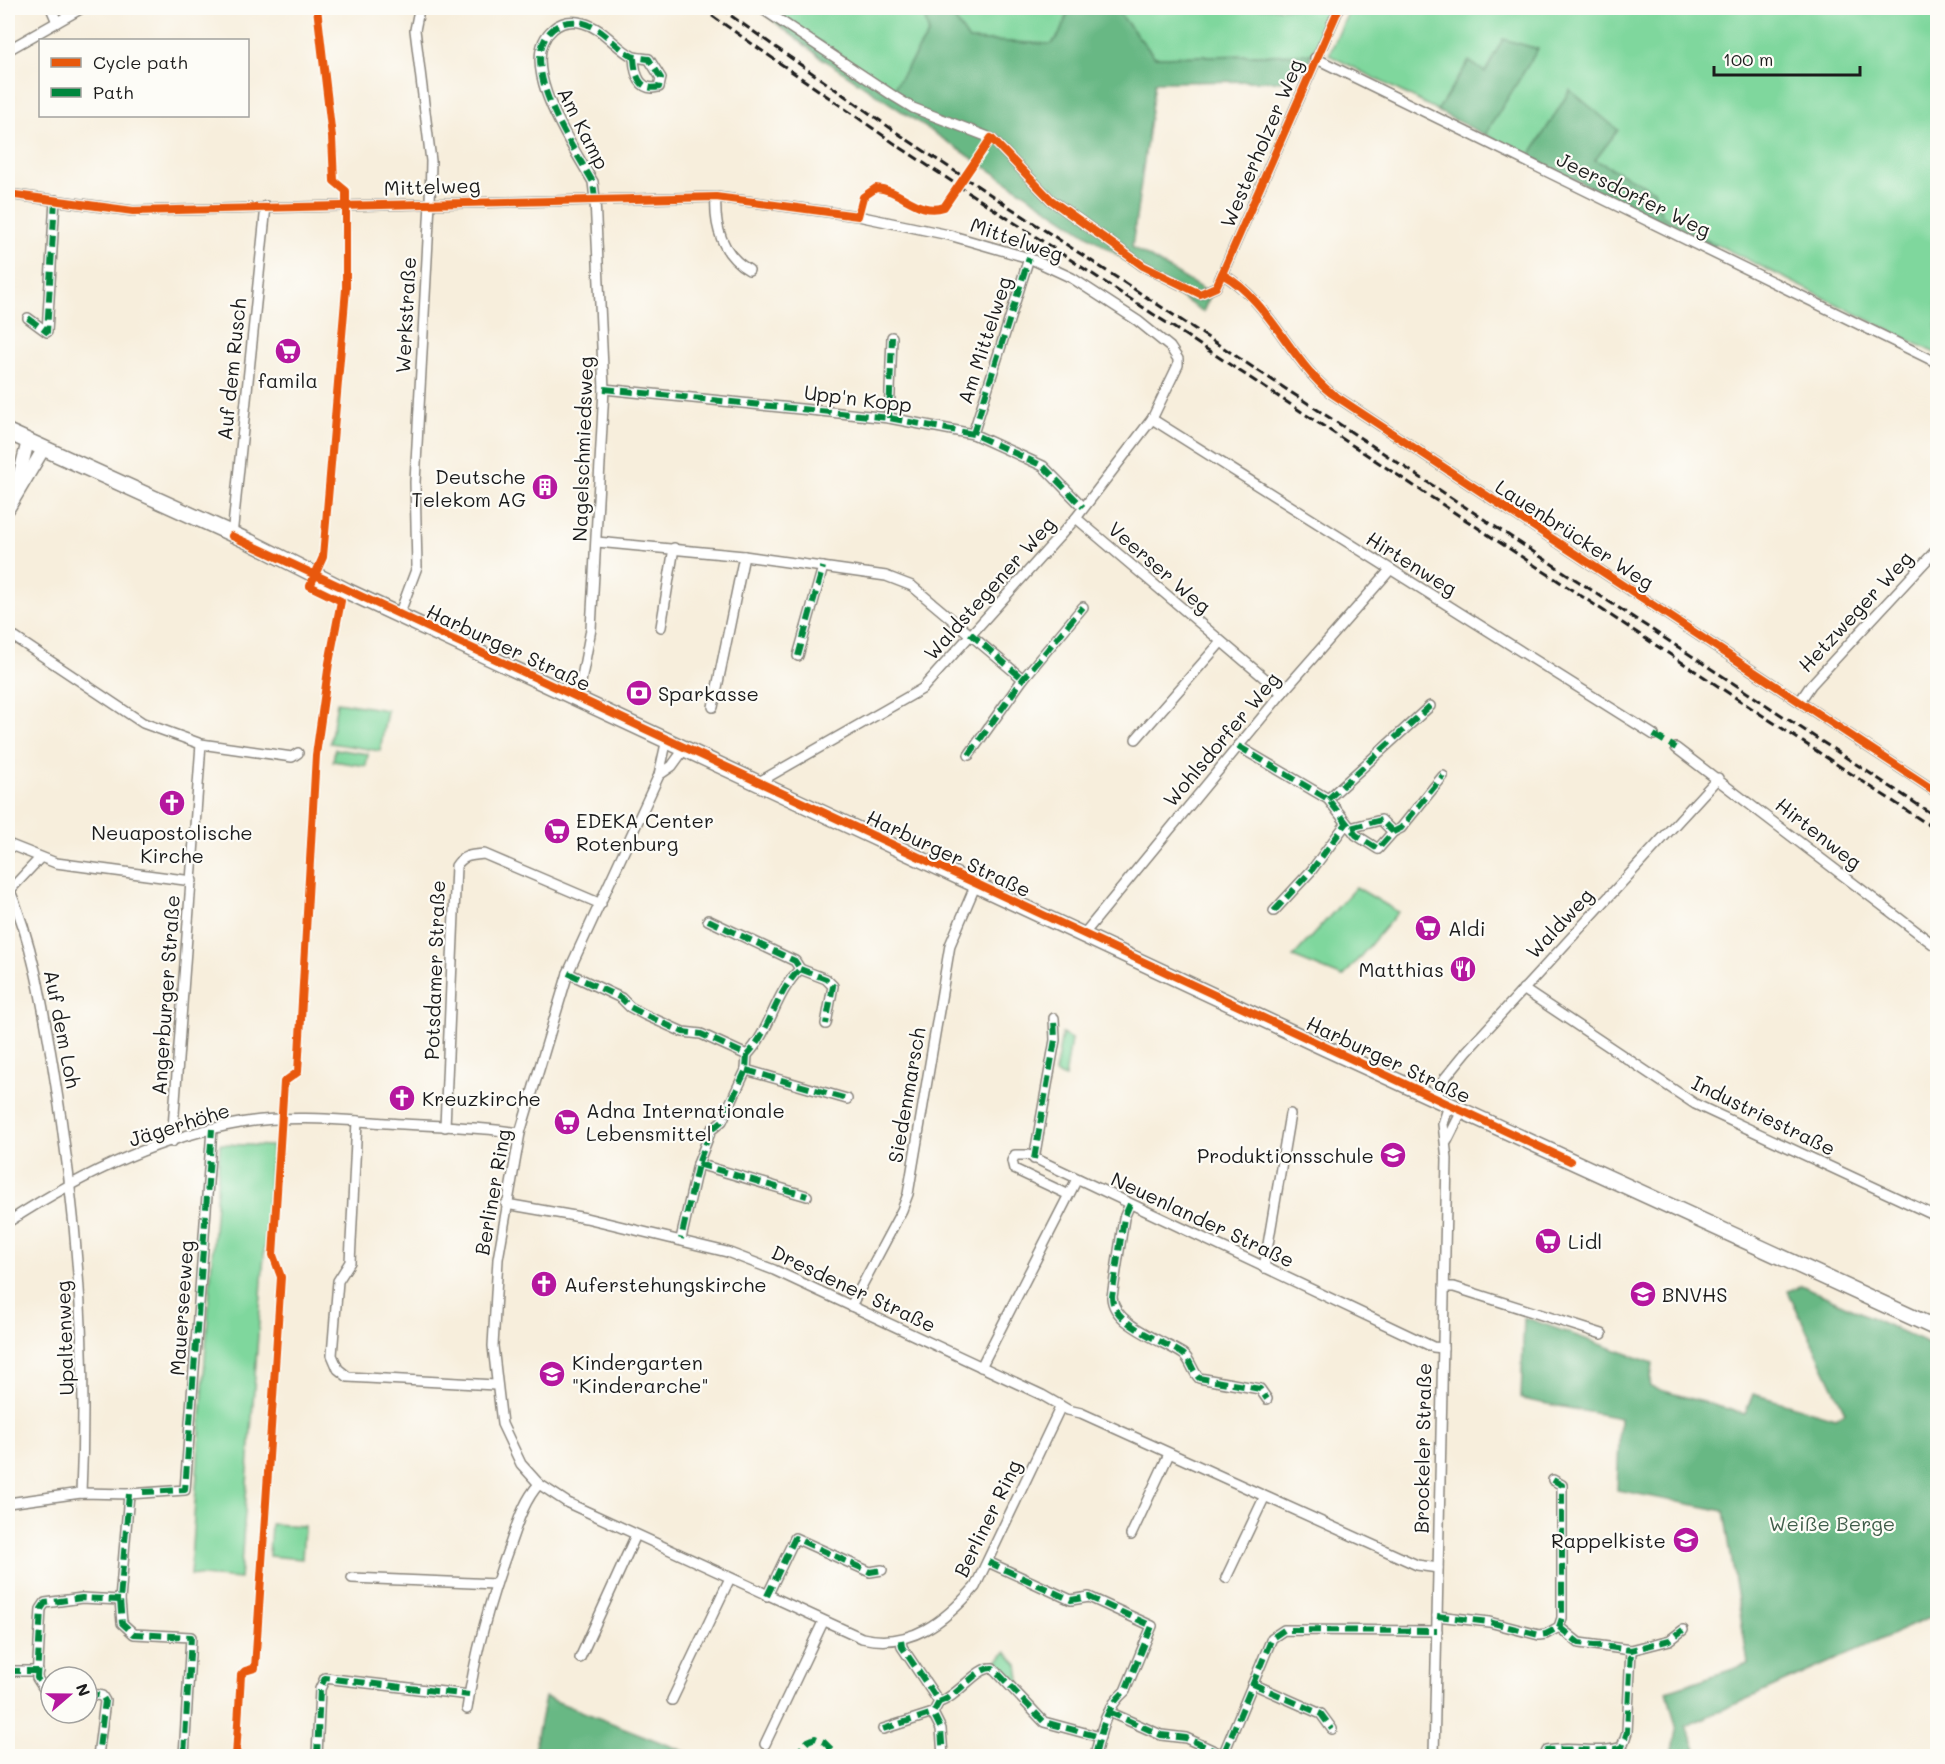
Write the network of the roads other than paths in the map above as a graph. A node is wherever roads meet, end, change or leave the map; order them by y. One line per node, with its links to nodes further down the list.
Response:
1 (51, 8): 6 (street)
2 (82, 8): 6 (street)
3 (762, 8): 18 (street, Westerholzer Weg)
4 (1339, 8): 9 (street, Westerholzer Weg)
5 (418, 15): 14 (street, Werkstraße)
6 (57, 22): 7 (street)
7 (8, 50)
8 (634, 58): 12 (street, Am Kamp)
9 (1315, 58): 18 (street, Westerholzer Weg); 22 (street, Jeersdorfer Weg)
10 (8, 194): 13 (street, Mittelweg)
11 (716, 196): 12 (street, Mittelweg); 16 (street, Mittelweg); 17 (street)
12 (595, 199): 14 (street, Mittelweg); 23 (street, Nagelschmiedsweg)
13 (55, 201): 15 (street, Mittelweg); 19 (street)
14 (430, 203): 15 (street, Mittelweg); 42 (street, Werkstraße)
15 (266, 206): 34 (street, Auf dem Rusch)
16 (1029, 258): 21 (street, Mittelweg); 27 (street, Am Mittelweg)
17 (749, 270)
18 (1222, 274): 51 (street, Lauenbrücker Weg)
19 (28, 318)
20 (892, 337): 24 (street)
21 (1175, 353): 25 (street, Waldstegener Weg)
22 (1938, 363)
23 (604, 389): 24 (street, Upp'n Kopp); 35 (street, Nagelschmiedsweg)
24 (889, 418): 27 (street, Upp'n Kopp)
25 (1152, 419): 31 (street, Waldstegener Weg); 40 (street, Hirtenweg)
26 (8, 432): 28 (main road, Harburger Straße)
27 (973, 434): 31 (street, Upp'n Kopp)
28 (28, 441): 29 (main road, Harburger Straße); 30 (street)
29 (44, 448): 30 (street); 34 (main road, Harburger Straße)
30 (15, 496): 32 (street)
31 (1083, 507): 33 (street, Waldstegener Weg)
32 (8, 509)
33 (1076, 518): 45 (street, Waldstegener Weg); 46 (street, Veerser Weg)
34 (232, 536): 42 (main road, Harburger Straße)
35 (597, 542): 36 (street); 50 (street, Nagelschmiedsweg)
36 (674, 548): 38 (street); 43 (street)
37 (1938, 548): 51 (street, Hetzweger Weg)
38 (744, 556): 39 (street); 53 (street)
39 (823, 567): 45 (street); 47 (street)
40 (1390, 570): 49 (street, Wohlsdorfer Weg); 54 (street, Hirtenweg)
41 (1083, 607): 48 (street)
42 (399, 615): 50 (main road, Harburger Straße)
43 (661, 627)
44 (8, 633): 57 (street)
45 (970, 633): 48 (street); 66 (street, Waldstegener Weg)
46 (1221, 642): 49 (street, Veerser Weg); 56 (street)
47 (798, 656)
48 (1023, 679): 62 (street)
49 (1282, 693): 58 (street, Wohlsdorfer Weg)
50 (578, 698): 55 (main road, Harburger Straße)
51 (1800, 701): 67 (street, Lauenbrücker Weg)
52 (1430, 706): 68 (street)
53 (713, 707)
54 (1654, 735)
55 (667, 739): 59 (main road, Harburger Straße); 63 (street, Berliner Ring)
56 (1136, 739)
57 (201, 744): 61 (street); 73 (street, Angerburger Straße)
58 (1238, 746): 68 (street); 79 (street, Wohlsdorfer Weg)
59 (685, 748): 63 (street, Berliner Ring); 66 (main road, Harburger Straße)
60 (1676, 748): 65 (street, Hirtenweg)
61 (298, 753)
62 (969, 754)
63 (659, 775): 76 (street, Berliner Ring)
64 (1443, 776): 70 (street)
65 (1718, 778): 80 (street, Hirtenweg); 83 (street, Waldweg)
66 (759, 782): 74 (main road, Harburger Straße)
67 (1938, 793)
68 (1328, 799): 69 (street)
69 (1348, 826): 70 (street); 70 (street); 77 (street)
70 (1392, 832)
71 (8, 844): 72 (street)
72 (40, 858): 73 (street); 75 (street)
73 (192, 881): 97 (street, Angerburger Straße)
74 (976, 884): 79 (main road, Harburger Straße); 111 (street, Siedenmarsch)
75 (8, 888): 101 (street, Auf dem Loh)
76 (600, 904): 82 (street, Berliner Ring); 93 (street, Potsdamer Straße)
77 (1274, 911)
78 (708, 920): 81 (street)
79 (1083, 935): 89 (main road, Harburger Straße)
80 (1938, 948)
81 (800, 969): 85 (street); 86 (street)
82 (568, 973): 86 (street); 95 (street, Berliner Ring)
83 (1523, 989): 89 (street, Waldweg); 106 (street, Industriestraße)
84 (1054, 1018): 98 (street)
85 (826, 1024)
86 (747, 1055): 87 (street)
87 (746, 1070): 88 (street); 99 (street)
88 (847, 1099)
89 (1435, 1099): 90 (main road, Harburger Straße)
90 (1456, 1108): 96 (street, Brockeler Straße); 96 (street, Brockeler Straße); 112 (main road, Harburger Straße)
91 (1290, 1114): 109 (street)
92 (357, 1121): 93 (street, Jägerhöhe); 94 (street, Jägerhöhe); 116 (street)
93 (445, 1127): 95 (street, Jägerhöhe)
94 (212, 1129): 97 (street, Jägerhöhe); 123 (street, Mauerseeweg)
95 (520, 1132): 104 (street, Berliner Ring)
96 (1447, 1141): 110 (street, Brockeler Straße)
97 (172, 1142): 101 (street, Jägerhöhe)
98 (1034, 1159): 100 (street, Neuenlander Straße); 102 (street)
99 (698, 1164): 103 (street); 108 (street)
100 (1077, 1179): 102 (street); 105 (street, Neuenlander Straße)
101 (71, 1182): 107 (street, Jägerhöhe); 122 (street, Upaltenweg)
102 (1067, 1194): 115 (street)
103 (807, 1196)
104 (506, 1204): 108 (street, Dresdener Straße); 116 (street, Berliner Ring)
105 (1130, 1204): 109 (street, Neuenlander Straße); 117 (street)
106 (1938, 1217)
107 (8, 1222)
108 (681, 1239): 111 (street, Dresdener Straße)
109 (1264, 1268): 114 (street, Neuenlander Straße)
110 (1444, 1287): 113 (street); 114 (street, Brockeler Straße)
111 (851, 1306): 115 (street, Dresdener Straße)
112 (1938, 1329)
113 (1602, 1334)
114 (1443, 1348): 129 (street, Brockeler Straße)
115 (981, 1366): 118 (street, Dresdener Straße)
116 (495, 1385): 121 (street, Berliner Ring)
117 (1267, 1398)
118 (1061, 1406): 119 (street, Dresdener Straße); 128 (street, Berliner Ring)
119 (1170, 1454): 124 (street, Dresdener Straße); 127 (street)
120 (1553, 1480): 139 (street)
121 (539, 1484): 126 (street, Berliner Ring); 134 (street)
122 (81, 1493): 123 (street); 125 (street)
123 (129, 1494): 136 (street)
124 (1264, 1498): 129 (street, Dresdener Straße); 133 (street)
125 (8, 1503)
126 (636, 1535): 132 (street, Berliner Ring); 144 (street)
127 (1131, 1535)
128 (988, 1562): 142 (street, Berliner Ring); 154 (street)
129 (1438, 1568): 137 (street, Brockeler Straße)
130 (882, 1570): 135 (street)
131 (352, 1578): 134 (street)
132 (730, 1578): 135 (street, Berliner Ring); 151 (street)
133 (1227, 1578)
134 (496, 1584): 149 (street)
135 (767, 1596): 138 (street, Berliner Ring)
136 (120, 1600): 146 (street); 161 (street)
137 (1437, 1616): 139 (street); 141 (street, Brockeler Straße)
138 (823, 1622): 142 (street, Berliner Ring); 159 (street)
139 (1559, 1627): 143 (street)
140 (1683, 1630): 143 (street)
141 (1437, 1631): 148 (street); 165 (street, Brockeler Straße)
142 (901, 1640): 152 (street)
143 (1631, 1650): 166 (street)
144 (580, 1658)
145 (8, 1671): 146 (street)
146 (38, 1671): 147 (street)
147 (39, 1676)
148 (1253, 1684): 154 (street); 157 (street)
149 (469, 1695): 153 (street); 162 (street)
150 (99, 1696): 160 (street)
151 (672, 1700)
152 (939, 1702): 155 (street); 158 (street)
153 (467, 1709)
154 (1109, 1712): 158 (street)
155 (933, 1713): 156 (street); 163 (street)
156 (883, 1729)
157 (1332, 1729)
158 (1100, 1737): 164 (street)
159 (765, 1744)
160 (98, 1756)
161 (184, 1756)
162 (317, 1756)
163 (943, 1756)
164 (1095, 1756)
165 (1434, 1756)
166 (1545, 1756)

